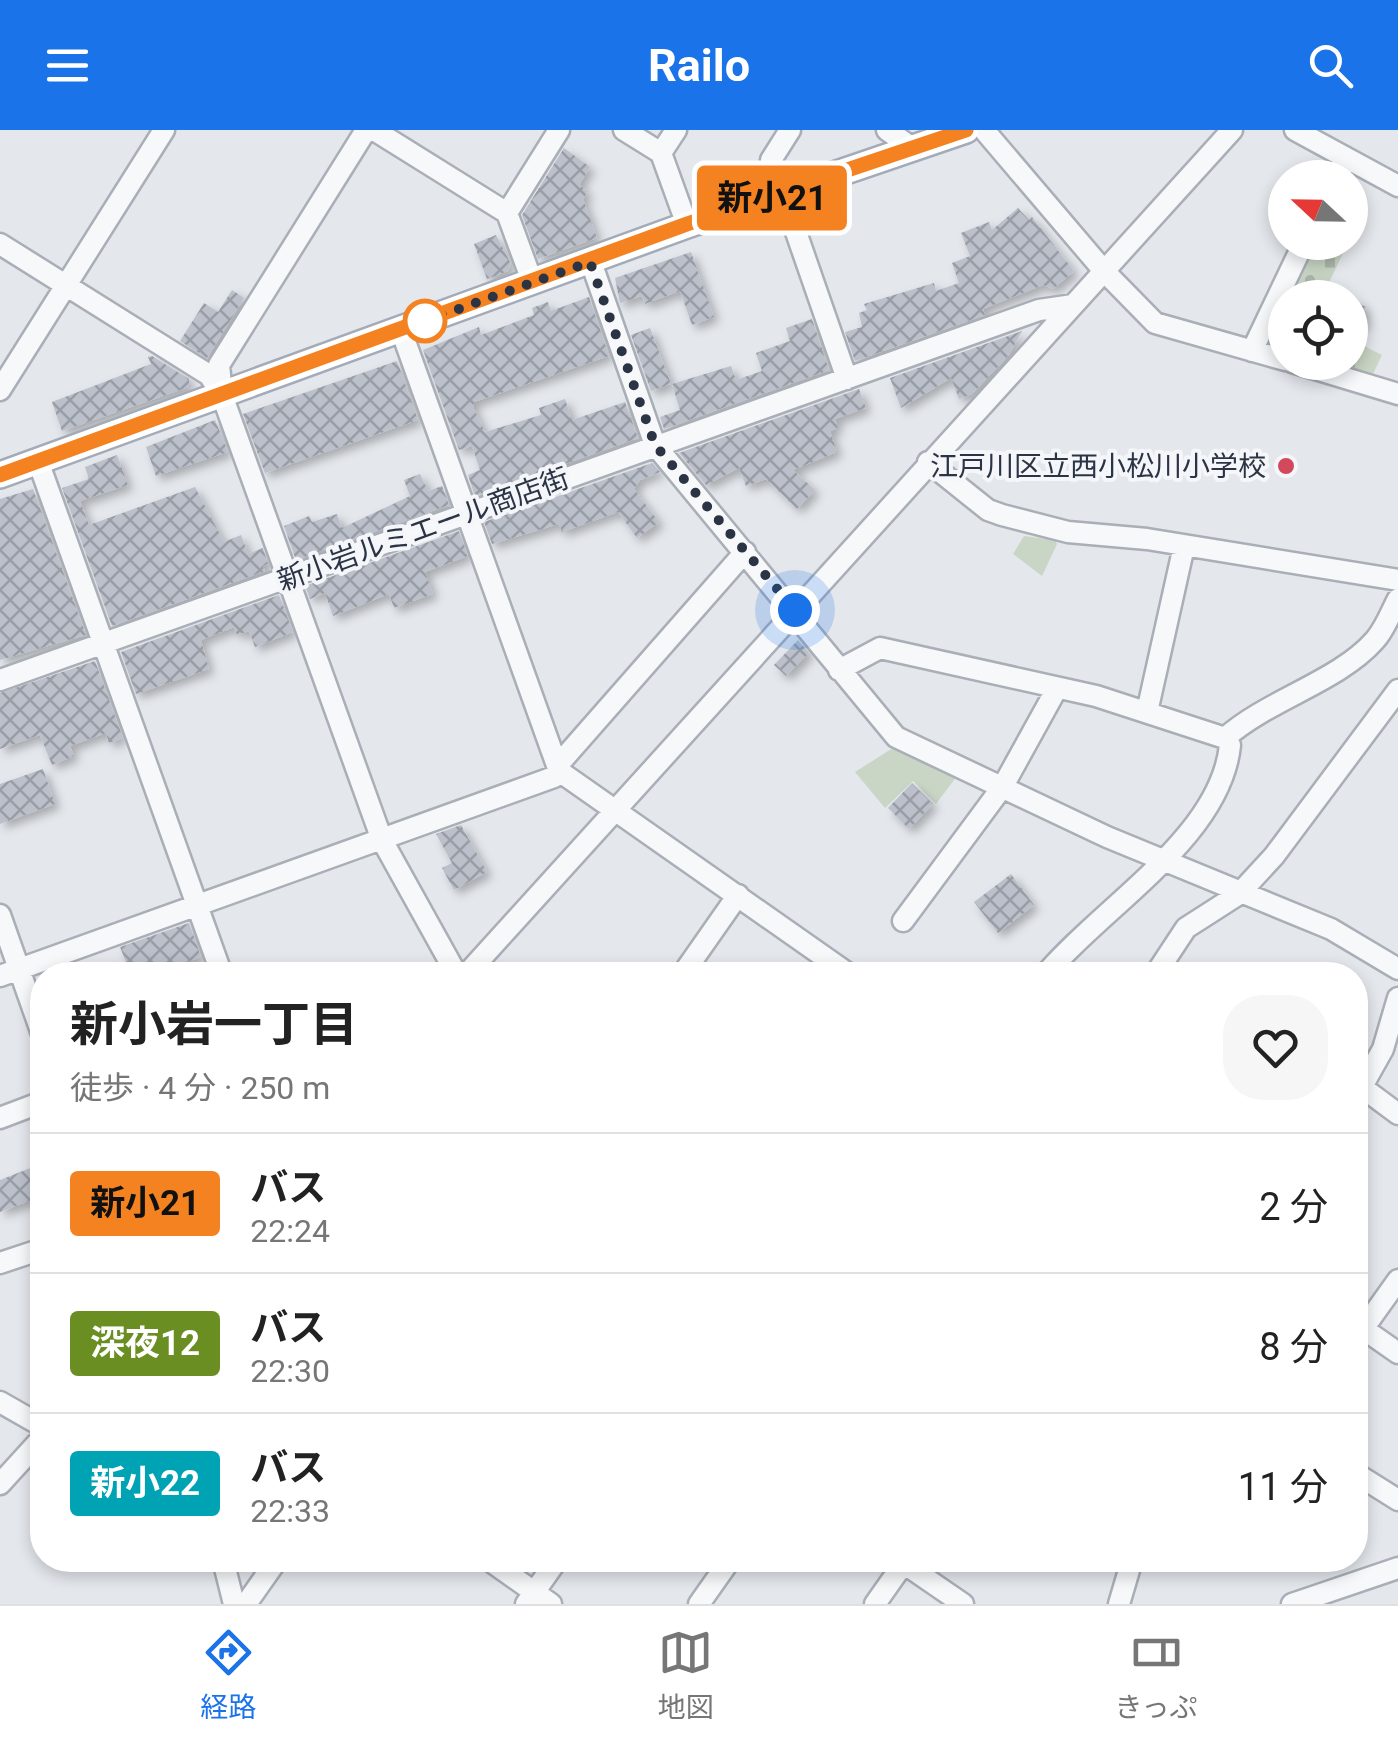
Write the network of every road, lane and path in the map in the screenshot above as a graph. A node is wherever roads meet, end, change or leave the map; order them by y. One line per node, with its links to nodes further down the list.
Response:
1 (164, 130): 26 (street)
2 (366, 130): 35 (street)
3 (374, 130): 19 (street)
4 (624, 130): 14 (street)
5 (676, 130): 14 (street)
6 (790, 130): 18 (street)
7 (888, 130): 13 (street)
8 (966, 130): 13 (main road)
9 (984, 130): 24 (street)
10 (1232, 130): 24 (street)
11 (1294, 130): 15 (street)
12 (553, 132): 19 (street)
13 (911, 147): 18 (main road)
14 (661, 154): 20 (street)
15 (1345, 157): 16 (street); 17 (street)
16 (1344, 160)
17 (1398, 186)
18 (781, 195): 20 (main road); 31 (street)
19 (507, 213): 25 (street)
20 (687, 224): 23 (main road)
21 (0, 244): 26 (street)
22 (1295, 260): 29 (street)
23 (590, 262): 25 (main road); 36 (street)
24 (1104, 271): 27 (street); 29 (street)
25 (532, 282): 28 (main road)
26 (65, 286): 34 (street); 35 (street)
27 (1074, 306): 31 (street, 新小岩ルミエール商店街); 38 (street)
28 (402, 330): 35 (main road); 40 (street)
29 (1252, 350): 30 (street)
30 (1268, 355)
31 (847, 379): 36 (street, 新小岩ルミエール商店街)
32 (1363, 380): 33 (street)
33 (1396, 388)
34 (0, 390)
35 (222, 395): 37 (main road); 43 (street)
36 (655, 445): 40 (street, 新小岩ルミエール商店街); 42 (street)
37 (38, 461): 39 (main road); 47 (street)
38 (928, 462): 41 (street); 46 (street)
39 (0, 475)
40 (467, 513): 43 (street, 新小岩ルミエール商店街); 54 (street)
41 (1184, 546): 44 (street); 52 (street)
42 (745, 552): 46 (street); 54 (street)
43 (292, 578): 47 (street, 新小岩ルミエール商店街); 57 (street)
44 (1398, 580)
45 (1398, 599): 53 (street)
46 (795, 610): 48 (street); 56 (street)
47 (104, 646): 49 (street, 新小岩ルミエール商店街); 61 (street)
48 (839, 670): 50 (street); 55 (street)
49 (0, 680)
50 (1056, 690): 52 (street); 55 (street)
51 (1398, 690): 59 (street)
52 (1147, 712): 53 (street)
53 (1225, 738): 58 (street)
54 (558, 768): 56 (street); 57 (street)
55 (1003, 786): 58 (street); 63 (street)
56 (618, 812): 60 (street); 67 (street)
57 (382, 840): 61 (street); 66 (street)
58 (1162, 860): 59 (street); 70 (street)
59 (1239, 894): 71 (street); 72 (street)
60 (738, 895): 68 (street); 69 (street)
61 (197, 906): 64 (street); 65 (street)
62 (0, 915): 73 (street)
63 (902, 921)
64 (41, 962)
65 (217, 962)
66 (450, 962)
67 (478, 962)
68 (691, 962)
69 (832, 962)
70 (1058, 962)
71 (1164, 962)
72 (1398, 969)
73 (10, 973): 75 (street)
74 (1398, 998): 76 (street)
75 (30, 1011)
76 (1368, 1076)
77 (1368, 1099): 79 (street)
78 (30, 1107): 80 (street)
79 (1398, 1114)
80 (0, 1118)
81 (30, 1253): 82 (street)
82 (0, 1263)
83 (1398, 1280): 84 (street)
84 (1368, 1315)
85 (1368, 1332): 86 (street)
86 (1398, 1353)
87 (0, 1402): 88 (street)
88 (30, 1419)
89 (30, 1451): 91 (street)
90 (1368, 1481): 92 (street)
91 (0, 1484)
92 (1398, 1500)
93 (1398, 1568): 109 (street)
94 (226, 1572): 103 (street)
95 (268, 1572): 104 (street)
96 (503, 1572): 102 (street)
97 (551, 1572): 102 (street)
98 (722, 1572): 105 (street)
99 (896, 1572): 106 (street)
100 (918, 1572): 107 (street)
101 (1128, 1572): 108 (street)
102 (537, 1600)
103 (234, 1604)
104 (246, 1604)
105 (699, 1604)
106 (875, 1604)
107 (962, 1604)
108 (1119, 1604)
109 (1292, 1604)

